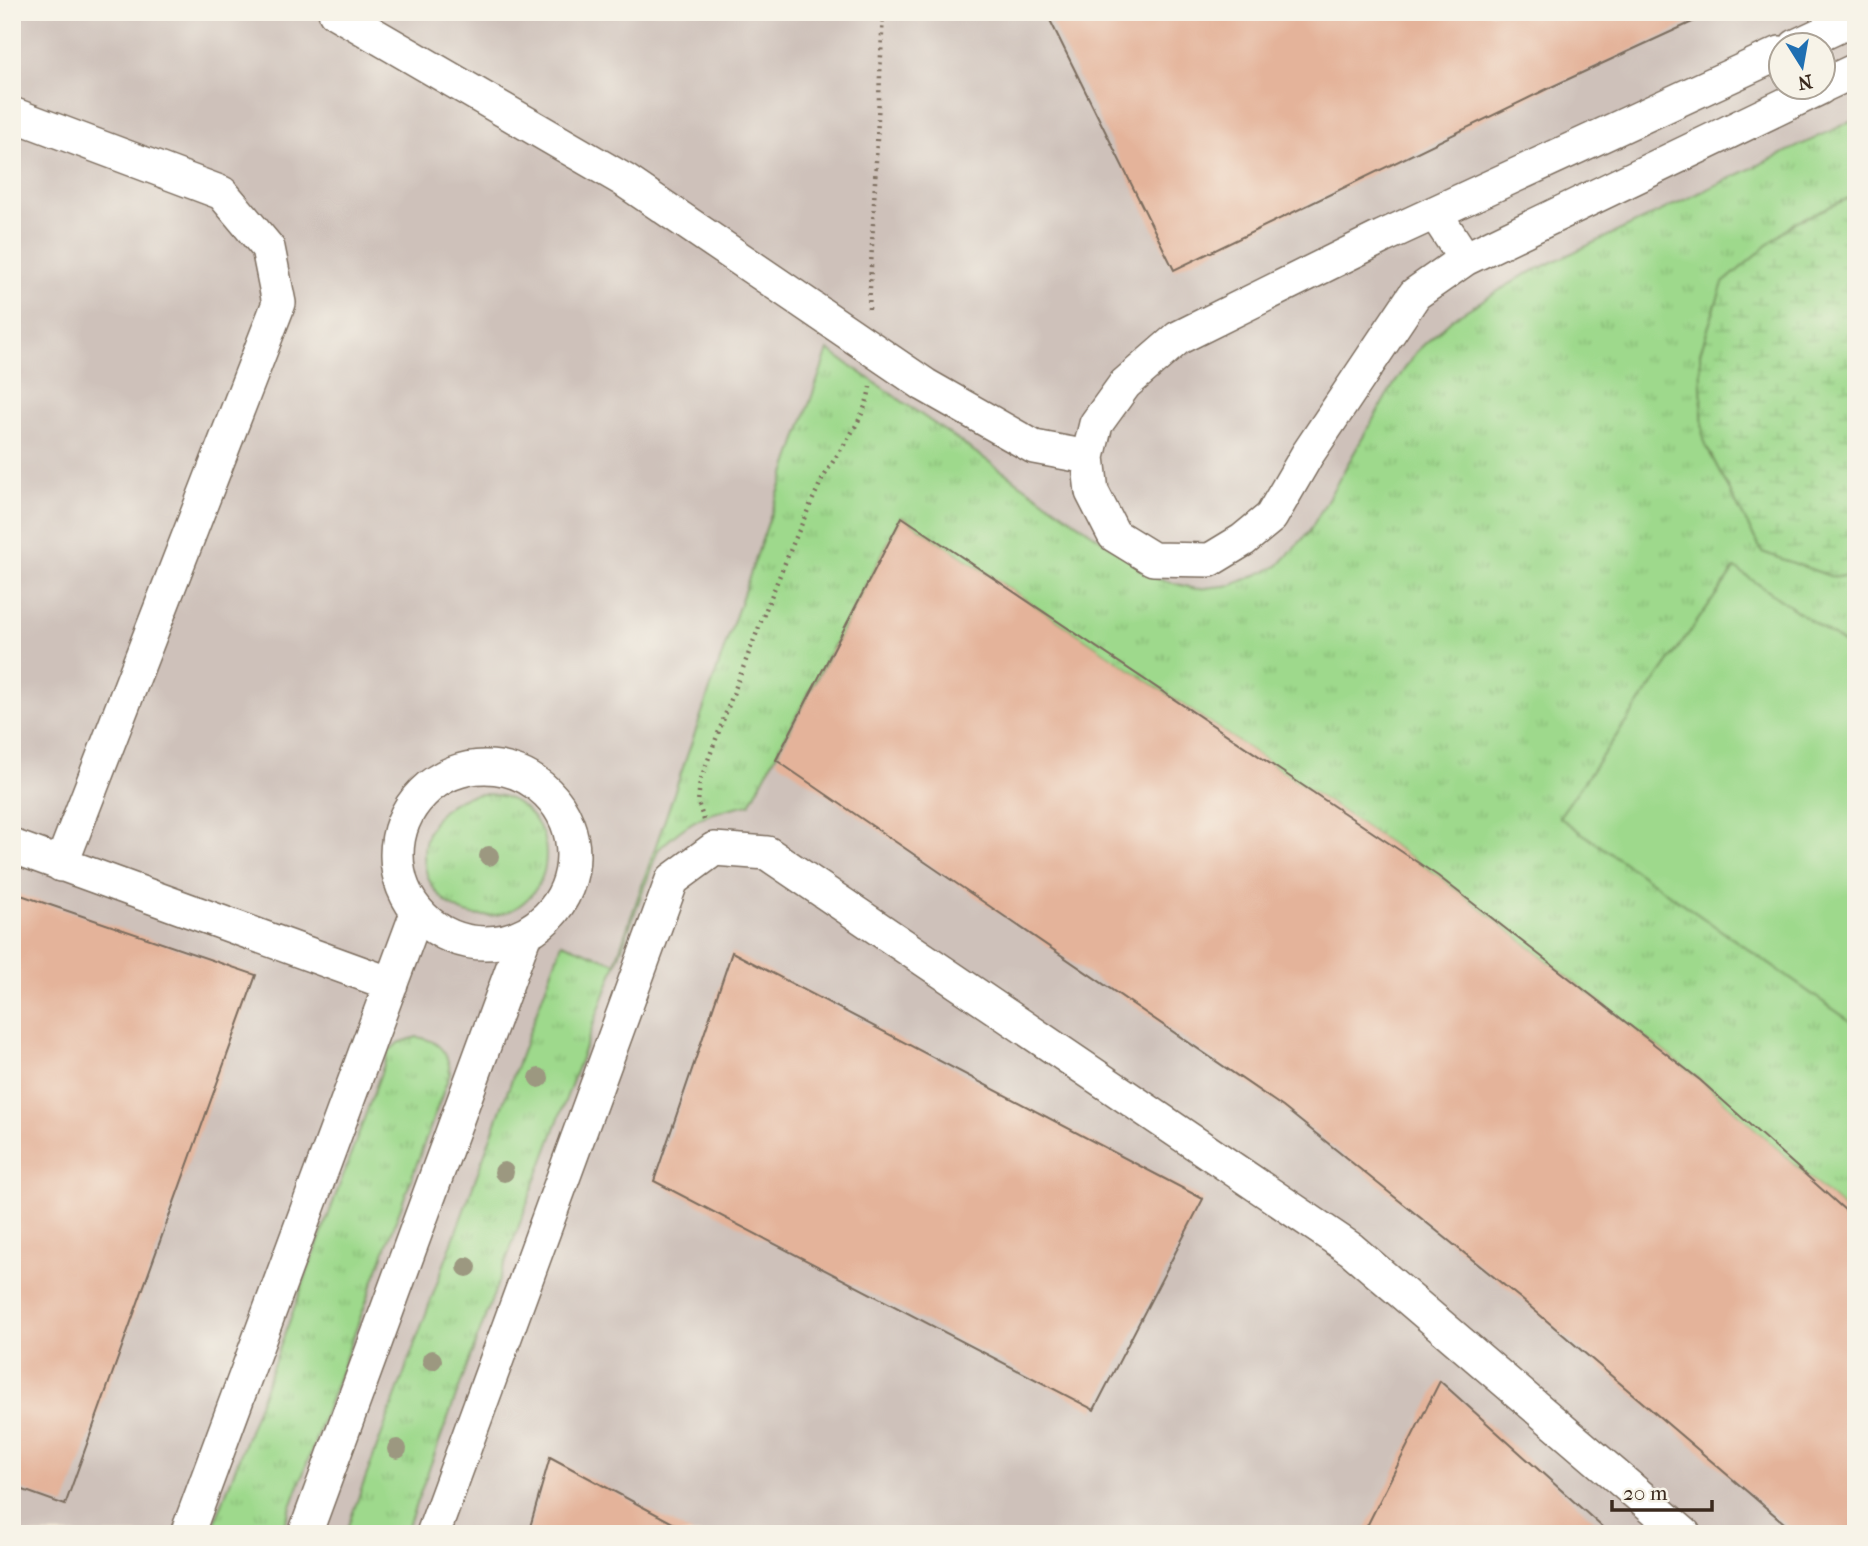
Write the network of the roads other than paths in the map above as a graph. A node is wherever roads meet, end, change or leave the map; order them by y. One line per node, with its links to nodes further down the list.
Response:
1 (335, 12): 11 (lane)
2 (1856, 18): 3 (lane)
3 (1826, 32)
4 (1766, 59): 9 (lane)
5 (1856, 70): 6 (lane)
6 (1836, 80)
7 (1790, 102): 10 (lane)
8 (12, 114): 13 (lane)
9 (1435, 213): 10 (lane); 11 (lane)
10 (1465, 259): 11 (lane)
11 (1088, 457)
12 (12, 846): 13 (lane)
13 (61, 864): 16 (lane)
14 (417, 913): 15 (lane); 15 (lane); 16 (lane)
15 (525, 934): 18 (lane)
16 (391, 984): 17 (lane)
17 (187, 1534)
18 (305, 1534)
19 (433, 1534): 20 (lane)
20 (1684, 1534)

